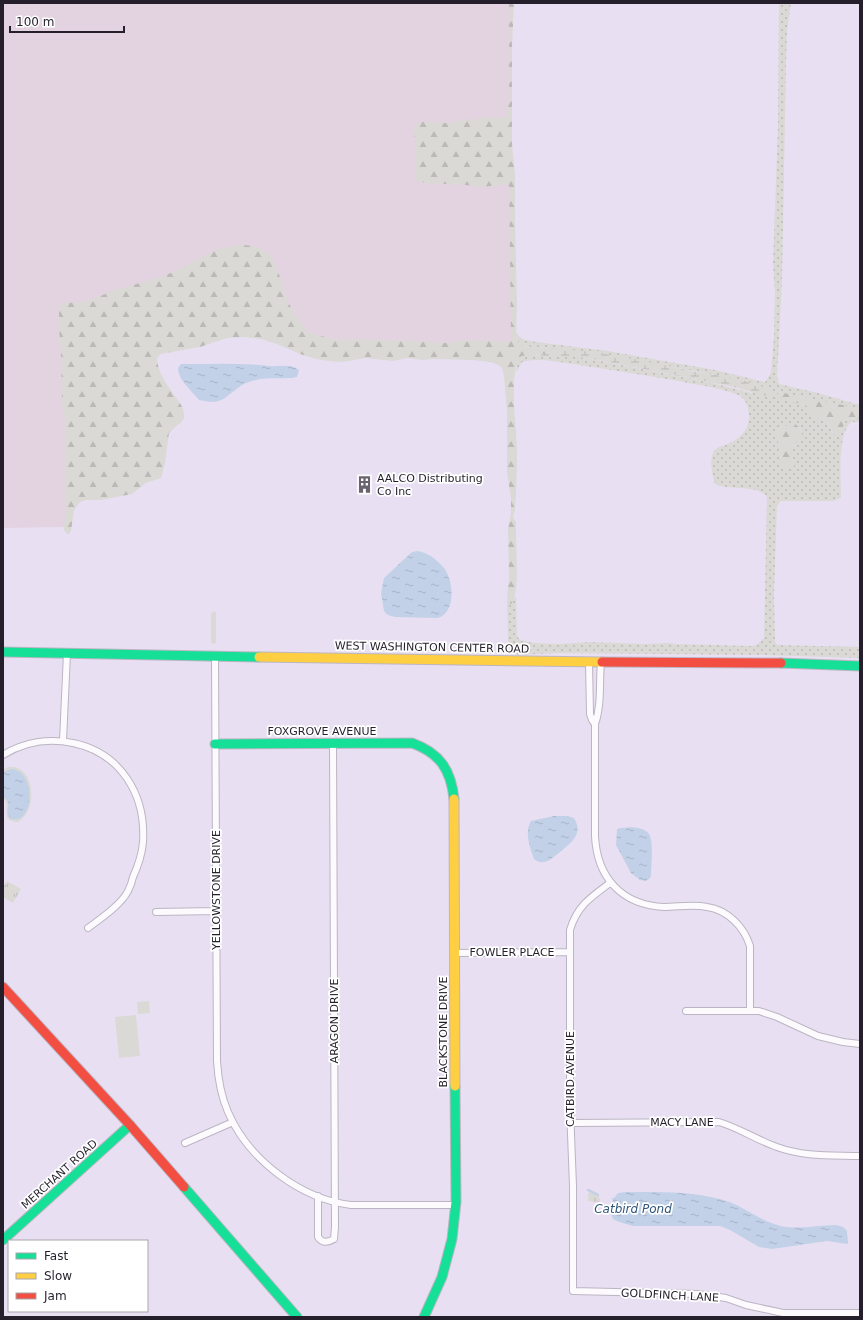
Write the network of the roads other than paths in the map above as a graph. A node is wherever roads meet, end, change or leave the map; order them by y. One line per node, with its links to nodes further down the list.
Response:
1 (3, 652): 2 (main road, WEST WASHINGTON CENTER ROAD)
2 (67, 654): 3 (main road, WEST WASHINGTON CENTER ROAD); 8 (street)
3 (215, 656): 4 (main road, WEST WASHINGTON CENTER ROAD); 10 (street, YELLOWSTONE DRIVE)
4 (589, 662): 5 (main road, WEST WASHINGTON CENTER ROAD); 7 (street)
5 (601, 662): 6 (main road, WEST WASHINGTON CENTER ROAD); 7 (street)
6 (860, 666)
7 (595, 724): 13 (street)
8 (62, 741): 12 (street); 16 (street)
9 (333, 743): 10 (main road, FOXGROVE AVENUE); 11 (main road, FOXGROVE AVENUE); 29 (street, ARAGON DRIVE)
10 (215, 744): 14 (street, YELLOWSTONE DRIVE)
11 (428, 750): 17 (main road, BLACKSTONE DRIVE)
12 (3, 755)
13 (610, 883): 18 (street, CATBIRD AVENUE); 20 (street)
14 (216, 911): 15 (street); 23 (street, YELLOWSTONE DRIVE)
15 (156, 912)
16 (88, 928)
17 (455, 952): 18 (street, FOWLER PLACE); 30 (main road, BLACKSTONE DRIVE)
18 (569, 952): 24 (street, CATBIRD AVENUE)
19 (3, 987): 25 (main road)
20 (750, 1010): 21 (street); 22 (street)
21 (686, 1011)
22 (860, 1044)
23 (233, 1122): 26 (street); 28 (street, YELLOWSTONE DRIVE)
24 (571, 1123): 27 (street, MACY LANE); 32 (street, CATBIRD AVENUE)
25 (130, 1125): 31 (main road, MERCHANT ROAD); 34 (main road)
26 (185, 1143)
27 (860, 1156)
28 (318, 1196): 29 (street, YELLOWSTONE DRIVE); 29 (street, ARAGON DRIVE)
29 (335, 1202): 30 (street, YELLOWSTONE DRIVE)
30 (456, 1205): 35 (main road, BLACKSTONE DRIVE)
31 (3, 1240)
32 (573, 1291): 33 (street, GOLDFINCH LANE)
33 (860, 1314)
34 (297, 1317)
35 (424, 1317)

